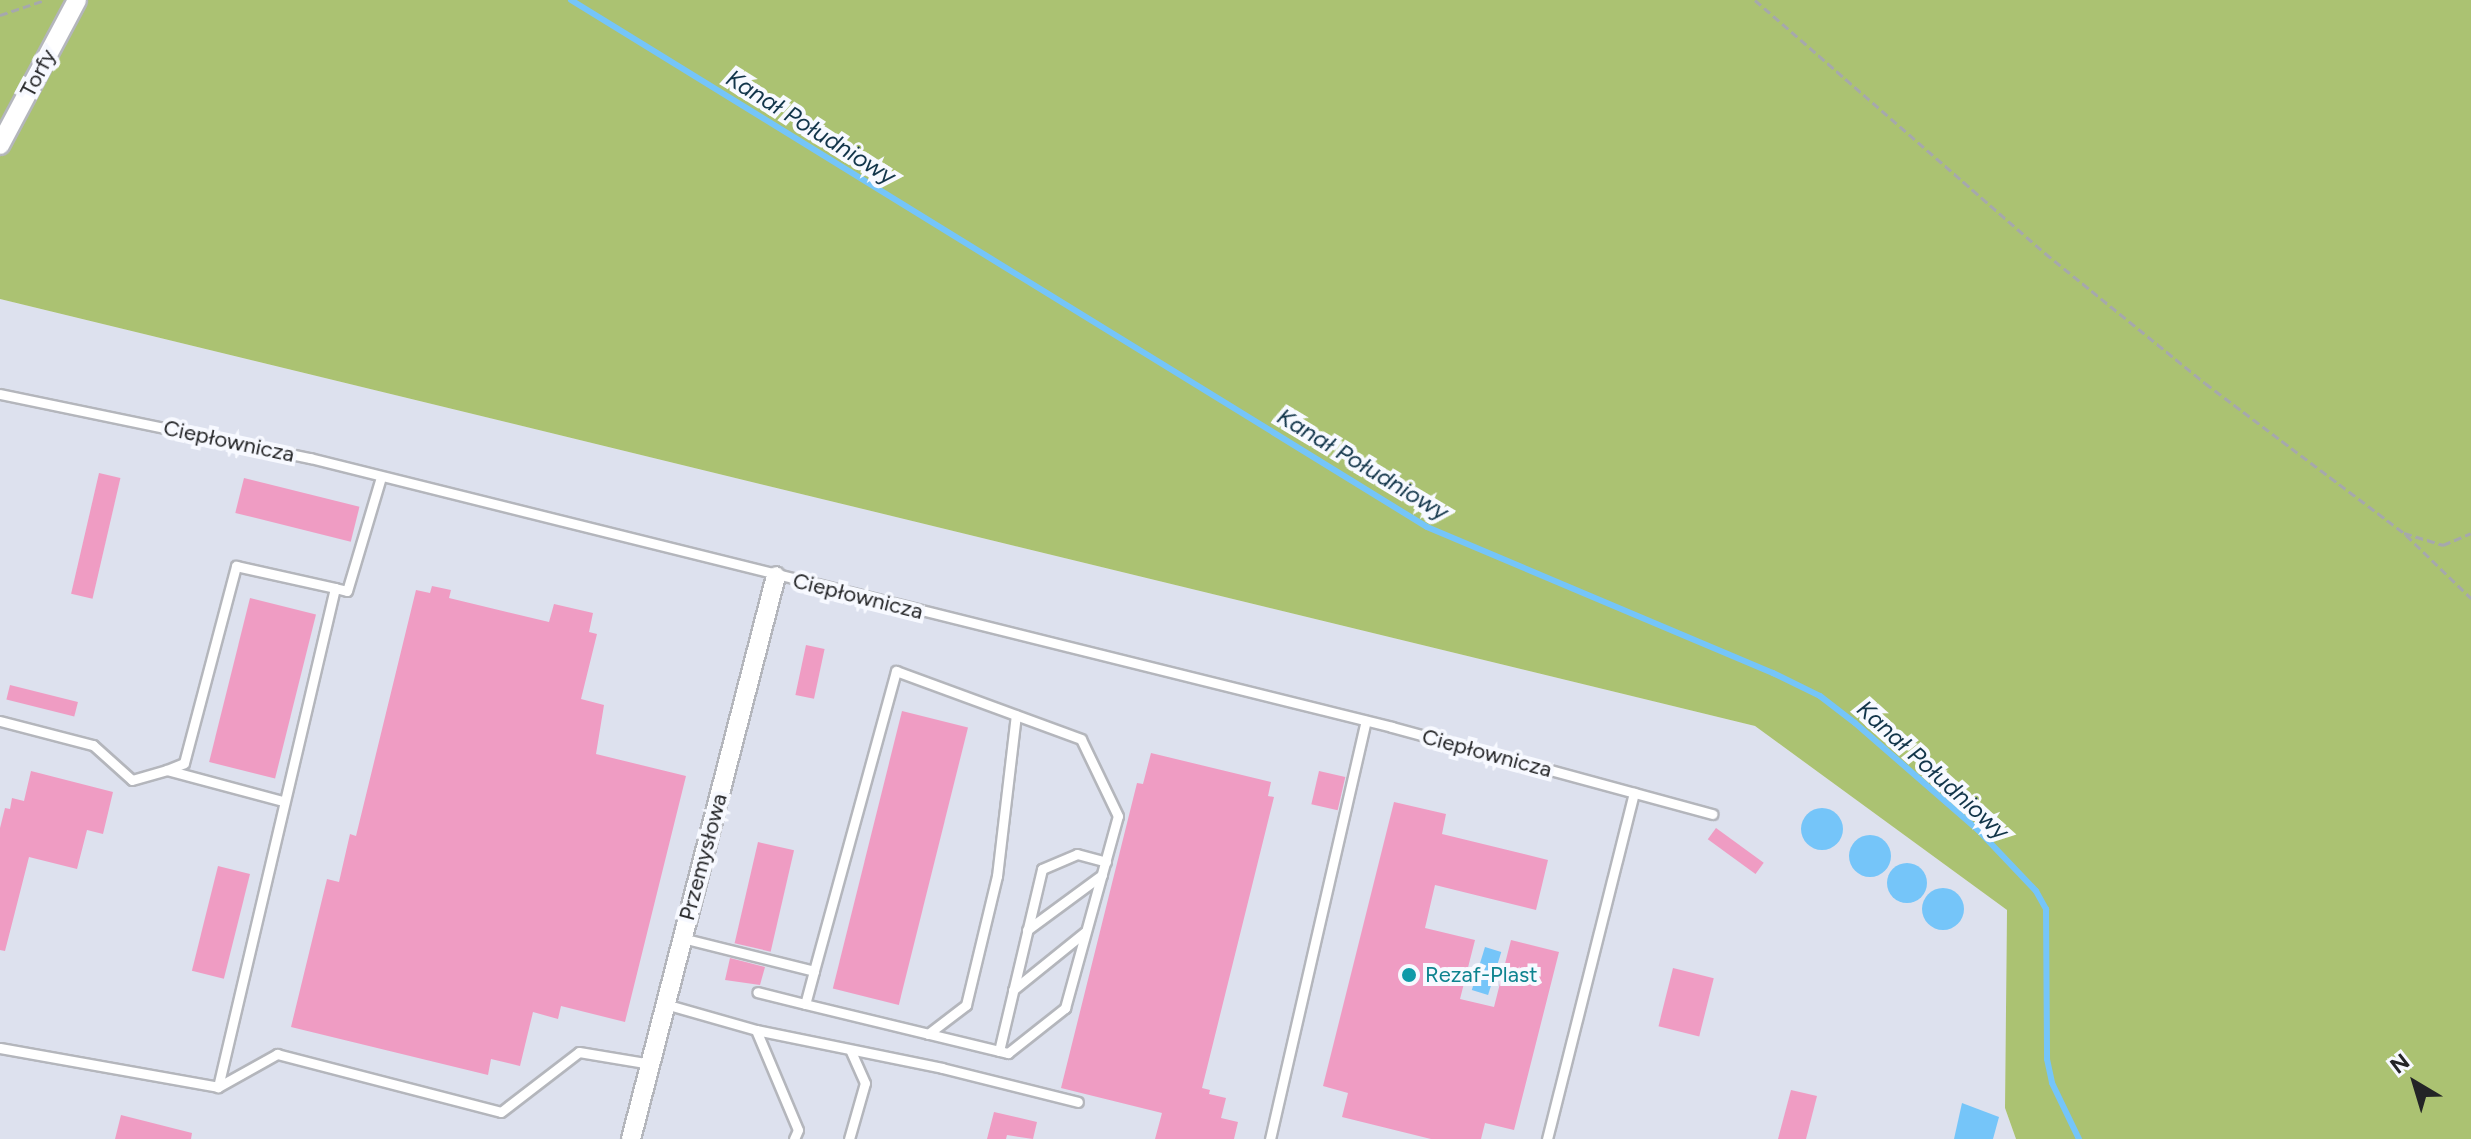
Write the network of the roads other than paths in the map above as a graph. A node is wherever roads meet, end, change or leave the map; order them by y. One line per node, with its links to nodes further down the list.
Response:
1 (77, 0): 2 (street, Torfy)
2 (0, 145)
3 (0, 394): 4 (lane, Ciepłownicza)
4 (381, 477): 5 (lane, Ciepłownicza); 6 (lane)
5 (776, 576): 9 (lane, Ciepłownicza); 18 (street, Przemysłowa)
6 (335, 588): 10 (lane); 12 (lane)
7 (1016, 715): 14 (lane); 19 (lane); 25 (lane)
8 (0, 721): 10 (lane)
9 (1366, 721): 11 (lane, Ciepłownicza); 35 (lane)
10 (167, 770): 12 (lane)
11 (1634, 793): 13 (lane, Ciepłownicza); 36 (lane)
12 (283, 801): 30 (lane)
13 (1712, 814)
14 (1106, 862): 15 (lane); 16 (lane)
15 (1102, 875): 16 (lane); 17 (lane)
16 (1027, 930): 20 (lane)
17 (1086, 931): 20 (lane); 28 (lane)
18 (682, 938): 19 (lane); 22 (street, Przemysłowa)
19 (814, 971): 23 (lane)
20 (1013, 990): 28 (lane)
21 (757, 992): 23 (lane)
22 (665, 1004): 24 (lane); 29 (street, Przemysłowa)
23 (805, 1004): 25 (lane)
24 (756, 1030): 27 (lane); 33 (lane)
25 (928, 1034): 28 (lane)
26 (0, 1048): 30 (lane)
27 (851, 1051): 31 (lane); 34 (lane)
28 (999, 1051)
29 (651, 1064): 30 (lane); 32 (street, Przemysłowa)
30 (218, 1087)
31 (1078, 1102)
32 (631, 1139)
33 (794, 1139)
34 (849, 1139)
35 (1270, 1139)
36 (1547, 1139)

